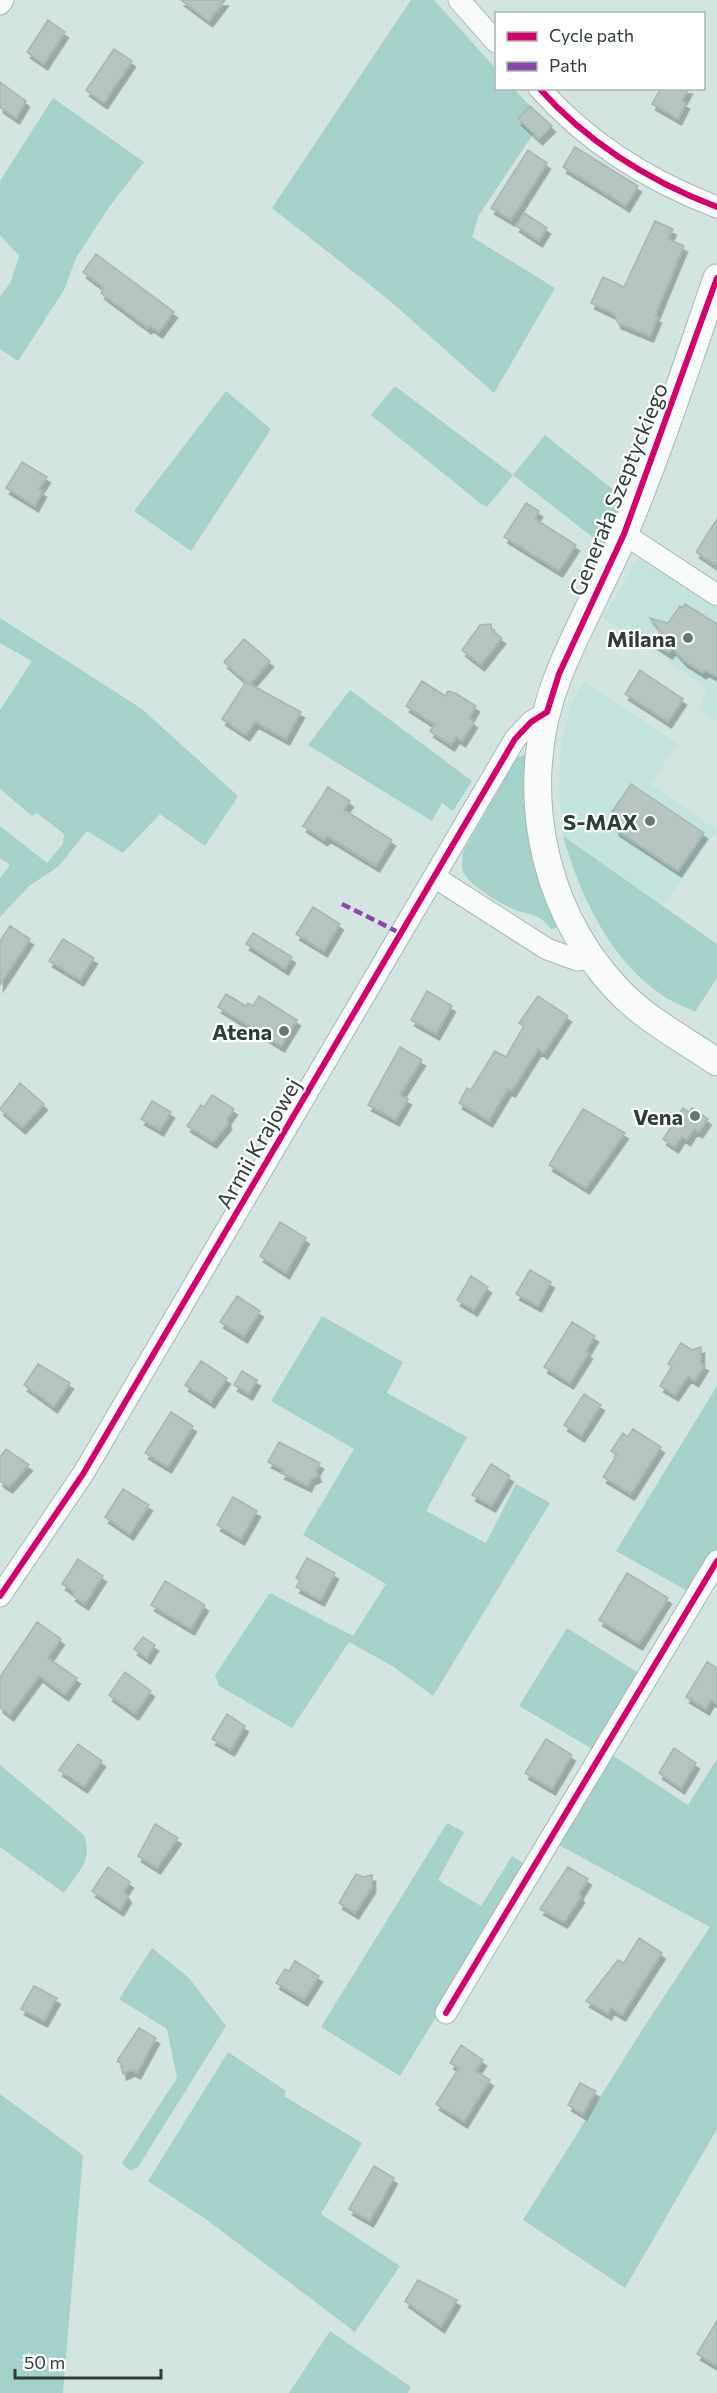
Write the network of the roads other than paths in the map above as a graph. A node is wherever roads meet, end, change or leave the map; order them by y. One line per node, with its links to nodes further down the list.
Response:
1 (3, 0): 3 (street)
2 (459, 0): 4 (street)
3 (0, 4)
4 (495, 41)
5 (541, 90): 6 (street)
6 (717, 207)
7 (717, 278): 8 (main road, Generała Szeptyckiego)
8 (624, 534): 9 (street); 10 (main road, Generała Szeptyckiego)
9 (717, 595)
10 (547, 712): 11 (street, Armii Krajowej); 12 (main road, Generała Szeptyckiego)
11 (435, 878): 12 (street); 15 (street, Armii Krajowej)
12 (591, 958): 13 (main road, Generała Szeptyckiego)
13 (717, 1062)
14 (717, 1561): 16 (street)
15 (0, 1596)
16 (446, 2013)

